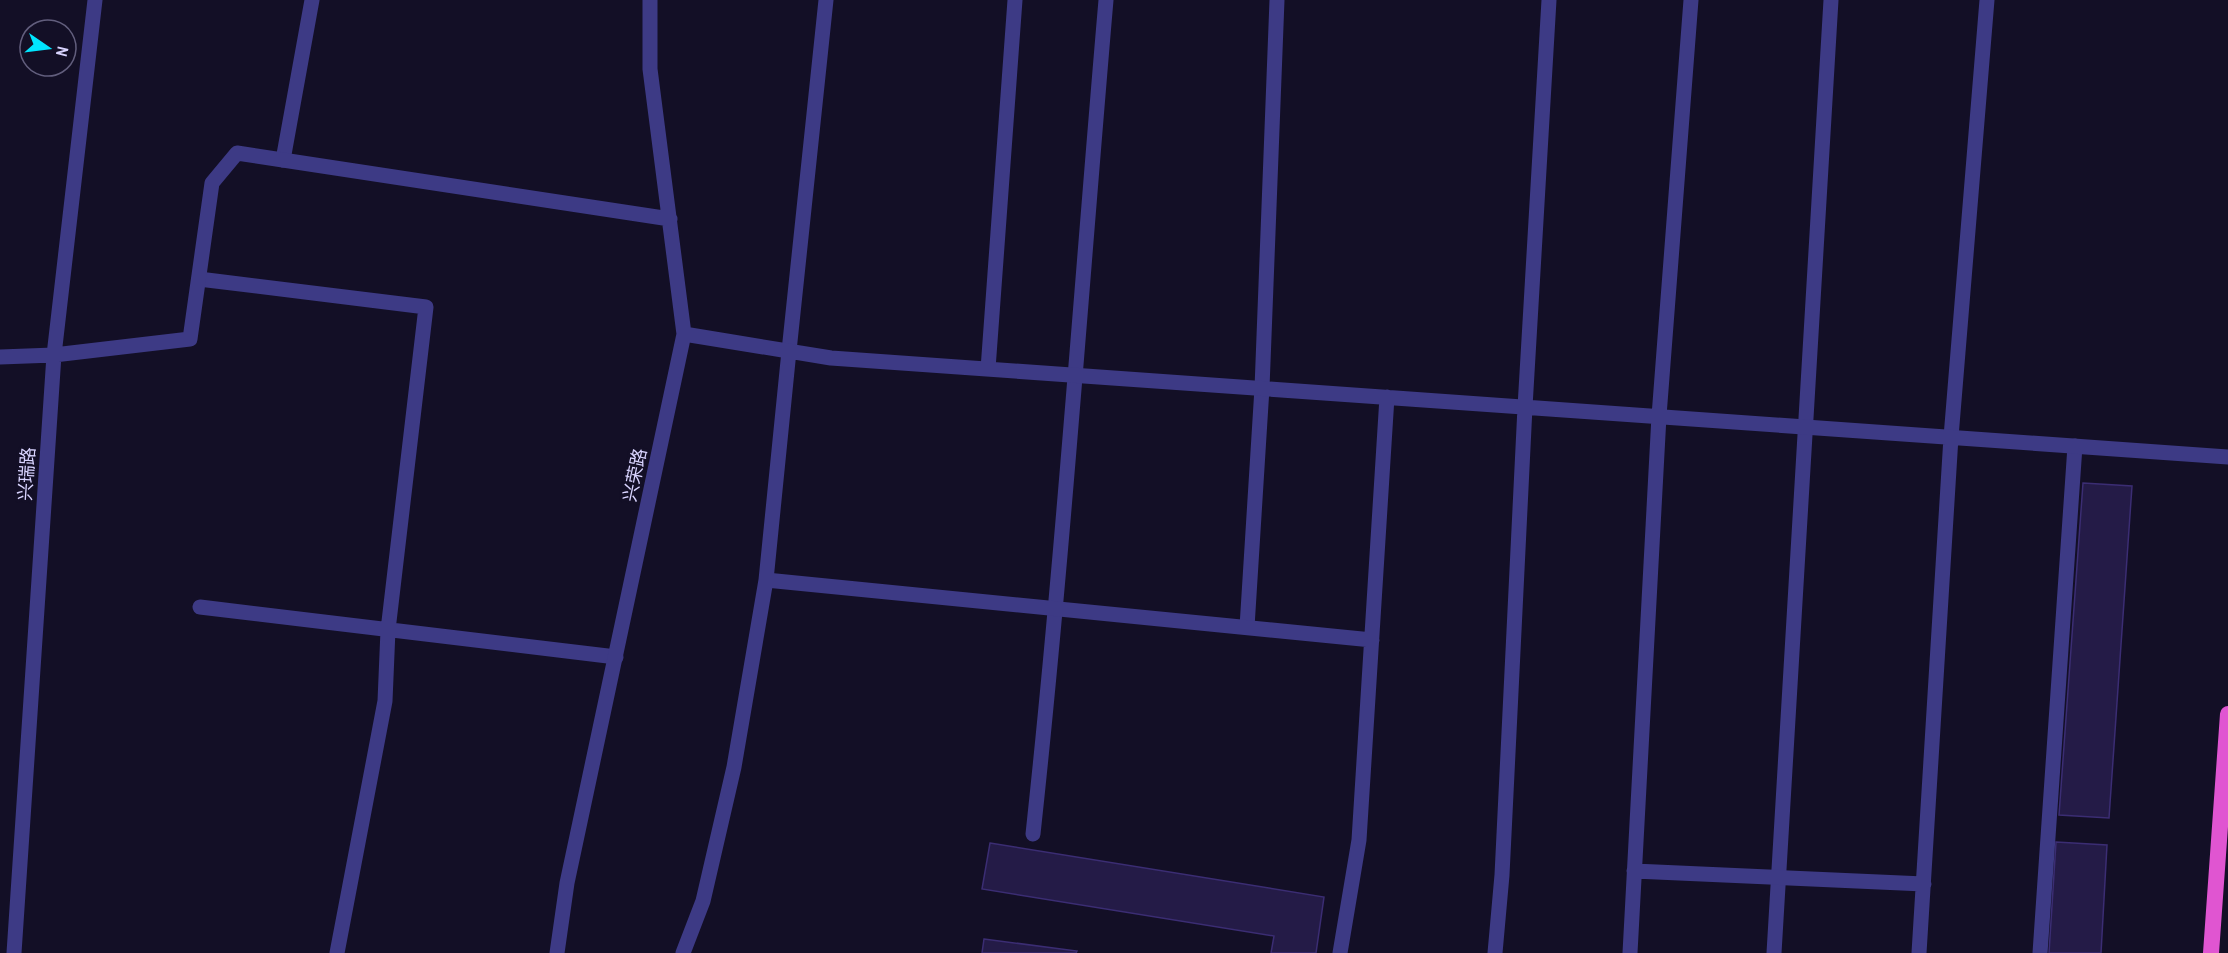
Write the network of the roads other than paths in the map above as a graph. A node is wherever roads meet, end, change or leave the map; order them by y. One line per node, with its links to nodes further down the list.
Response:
1 (95, 0): 17 (street, 兴瑞路)
2 (312, 0): 12 (street)
3 (650, 0): 13 (street, 兴荣路)
4 (826, 0): 16 (street)
5 (1015, 0): 19 (street)
6 (1106, 0): 20 (street)
7 (1277, 0): 21 (street)
8 (1549, 0): 23 (street)
9 (1691, 0): 24 (street)
10 (1832, 0): 25 (street)
11 (1987, 0): 26 (street)
12 (283, 160): 13 (street); 14 (street)
13 (670, 219): 15 (street, 兴荣路)
14 (199, 279): 17 (street); 33 (street)
15 (684, 334): 16 (street); 35 (street, 兴荣路)
16 (789, 351): 19 (street); 29 (street)
17 (54, 355): 18 (street); 41 (street, 兴瑞路)
18 (0, 357)
19 (988, 369): 20 (street)
20 (1073, 375): 21 (street); 31 (street)
21 (1262, 388): 22 (street); 32 (street)
22 (1388, 397): 23 (street); 34 (street)
23 (1525, 407): 24 (street); 46 (street)
24 (1659, 416): 25 (street); 38 (street)
25 (1808, 427): 26 (street); 39 (street)
26 (1951, 437): 27 (street); 40 (street)
27 (2075, 446): 28 (street); 50 (street)
28 (2228, 457)
29 (766, 580): 31 (street); 44 (street)
30 (200, 607): 33 (street)
31 (1057, 609): 32 (street); 37 (street)
32 (1247, 627): 34 (street)
33 (388, 630): 35 (street); 42 (street)
34 (1372, 640): 45 (street)
35 (616, 657): 43 (street, 兴荣路)
36 (2228, 714): 51 (highway)
37 (1033, 834)
38 (1634, 871): 39 (street); 47 (street)
39 (1780, 877): 40 (street); 48 (street)
40 (1924, 884): 49 (street)
41 (14, 953)
42 (336, 953)
43 (557, 953)
44 (683, 953)
45 (1340, 953)
46 (1495, 953)
47 (1630, 953)
48 (1774, 953)
49 (1919, 953)
50 (2040, 953)
51 (2211, 953)

